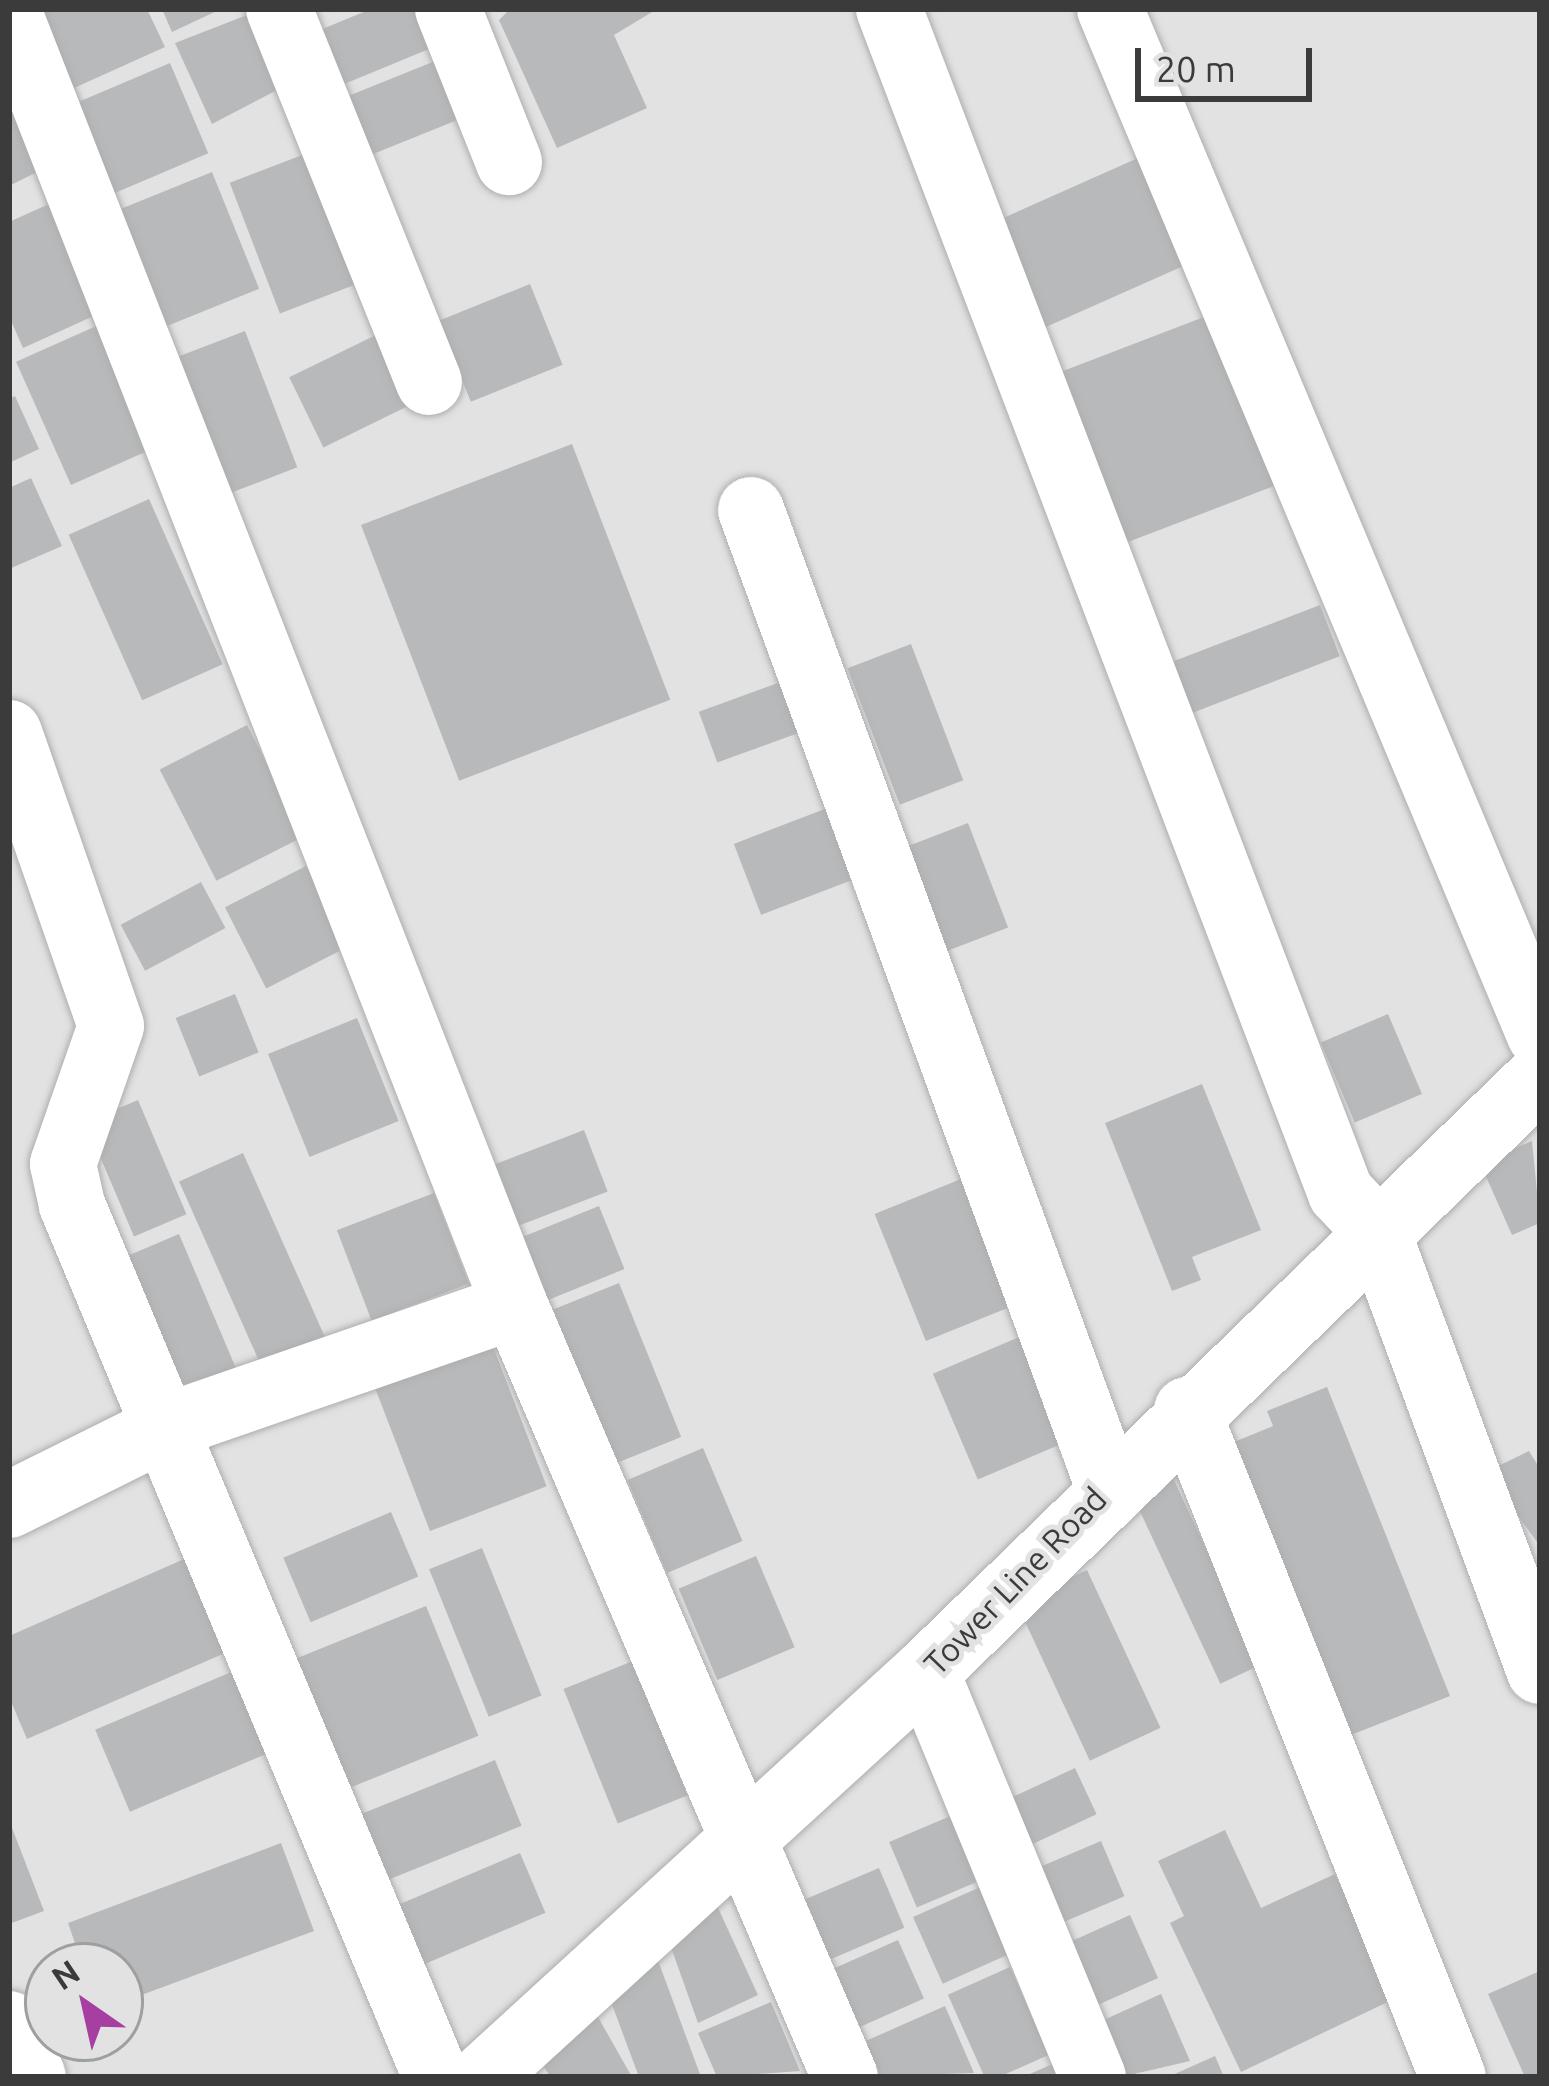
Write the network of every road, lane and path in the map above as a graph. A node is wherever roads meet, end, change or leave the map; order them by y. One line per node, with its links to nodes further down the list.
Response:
1 (279, 9): 7 (street)
2 (448, 9): 6 (street)
3 (889, 9): 12 (street)
4 (1110, 9): 10 (street)
5 (9, 13): 13 (street)
6 (509, 162)
7 (429, 382)
8 (752, 510): 17 (street)
9 (9, 734): 15 (street)
10 (1540, 1035)
11 (1540, 1077): 12 (street, Tower Line Road)
12 (1377, 1231): 14 (street, Tower Line Road); 18 (street)
13 (514, 1306): 15 (street); 20 (street)
14 (1187, 1410): 17 (street, Tower Line Road); 27 (street)
15 (168, 1426): 16 (street); 23 (street)
16 (16, 1480)
17 (1108, 1485): 19 (street, Tower Line Road)
18 (1540, 1671)
19 (926, 1672): 20 (street, Tower Line Road); 26 (street)
20 (749, 1835): 24 (street, Tower Line Road); 25 (street)
21 (9, 2024): 22 (street)
22 (33, 2077)
23 (436, 2077)
24 (482, 2077)
25 (845, 2077)
26 (1093, 2077)
27 (1453, 2077)

